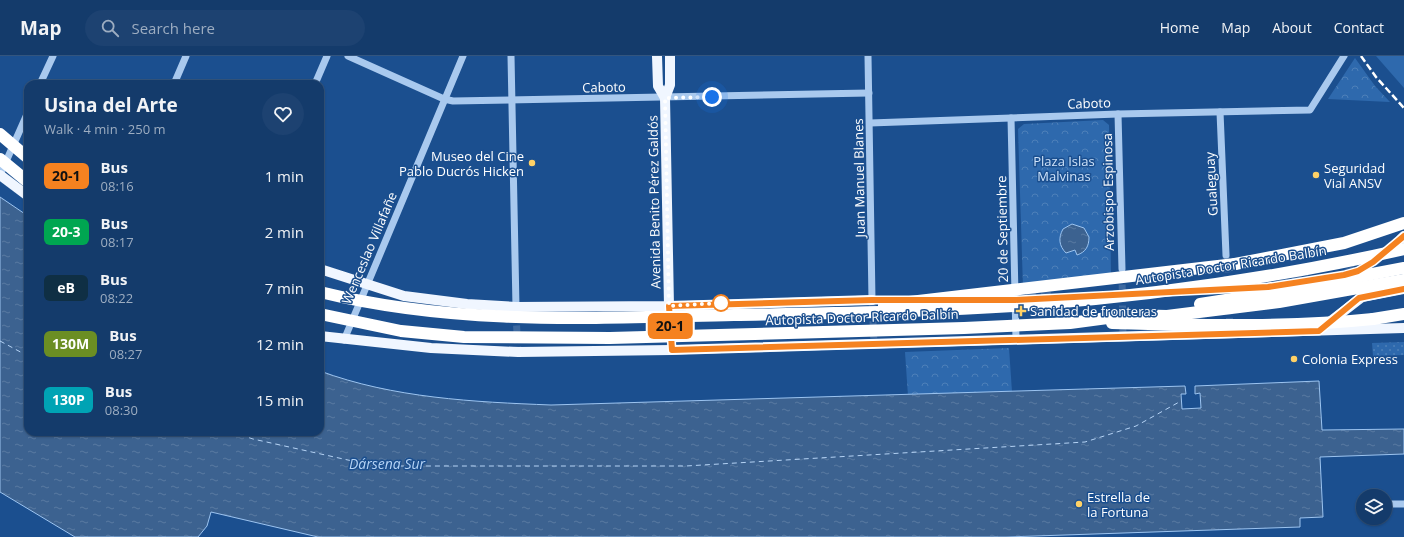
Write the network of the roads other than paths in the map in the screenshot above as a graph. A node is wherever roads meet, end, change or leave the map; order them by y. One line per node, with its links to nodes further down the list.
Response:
1 (53, 56): 11 (street)
2 (186, 56): 12 (street)
3 (327, 56): 13 (street)
4 (348, 56): 16 (street, Caboto)
5 (463, 56): 16 (street, Wenceslao Villafañe)
6 (511, 56): 17 (street)
7 (657, 56): 15 (main road, Avenida Benito Pérez Galdós)
8 (670, 56): 15 (main road, Avenida Benito Pérez Galdós)
9 (868, 56): 14 (street, Juan Manuel Blanes)
10 (1344, 56): 18 (street, Caboto)
11 (42, 80)
12 (176, 80)
13 (317, 80)
14 (869, 93): 15 (street, Caboto); 22 (street, Juan Manuel Blanes)
15 (665, 98): 17 (street, Caboto); 41 (main road, Avenida Benito Pérez Galdós)
16 (444, 99): 17 (street, Caboto); 37 (street, Wenceslao Villafañe)
17 (512, 100): 42 (street)
18 (1220, 112): 19 (street, Caboto); 32 (street, Gualeguay)
19 (1118, 114): 20 (street, Caboto); 34 (street, Arzobispo Espinosa)
20 (1011, 118): 22 (street, Caboto); 51 (street, 20 de Septiembre)
21 (24, 119): 25 (street)
22 (870, 123): 40 (street, Juan Manuel Blanes)
23 (0, 134): 24 (highway, bridge)
24 (24, 155)
25 (2, 159): 26 (street); 27 (highway, bridge); 28 (main road)
26 (0, 175): 29 (main road)
27 (24, 178)
28 (24, 184)
29 (24, 193)
30 (1404, 223): 43 (highway, bridge)
31 (1403, 241): 43 (highway, Autopista Doctor Ricardo Balbín, bridge)
32 (1226, 255)
33 (1404, 268): 46 (highway, bridge)
34 (1122, 269)
35 (324, 271): 37 (main road)
36 (1404, 280): 46 (highway, Autopista Doctor Ricardo Balbín, bridge)
37 (366, 285): 42 (main road); 52 (street, Wenceslao Villafañe)
38 (1404, 289): 49 (main road)
39 (324, 293): 43 (highway, Autopista Doctor Ricardo Balbín, bridge)
40 (872, 300): 41 (main road)
41 (669, 306): 42 (main road)
42 (516, 307)
43 (815, 313)
44 (1404, 314): 47 (highway, bridge)
45 (324, 315): 47 (highway, Autopista Doctor Ricardo Balbín, bridge)
46 (1130, 315): 47 (highway, Autopista Doctor Ricardo Balbín, bridge)
47 (1070, 323)
48 (1404, 328): 49 (main road)
49 (1319, 331): 51 (main road)
50 (324, 337): 52 (main road)
51 (1016, 339): 52 (main road)
52 (344, 340)
53 (1392, 504): 54 (street)
54 (1404, 504)

